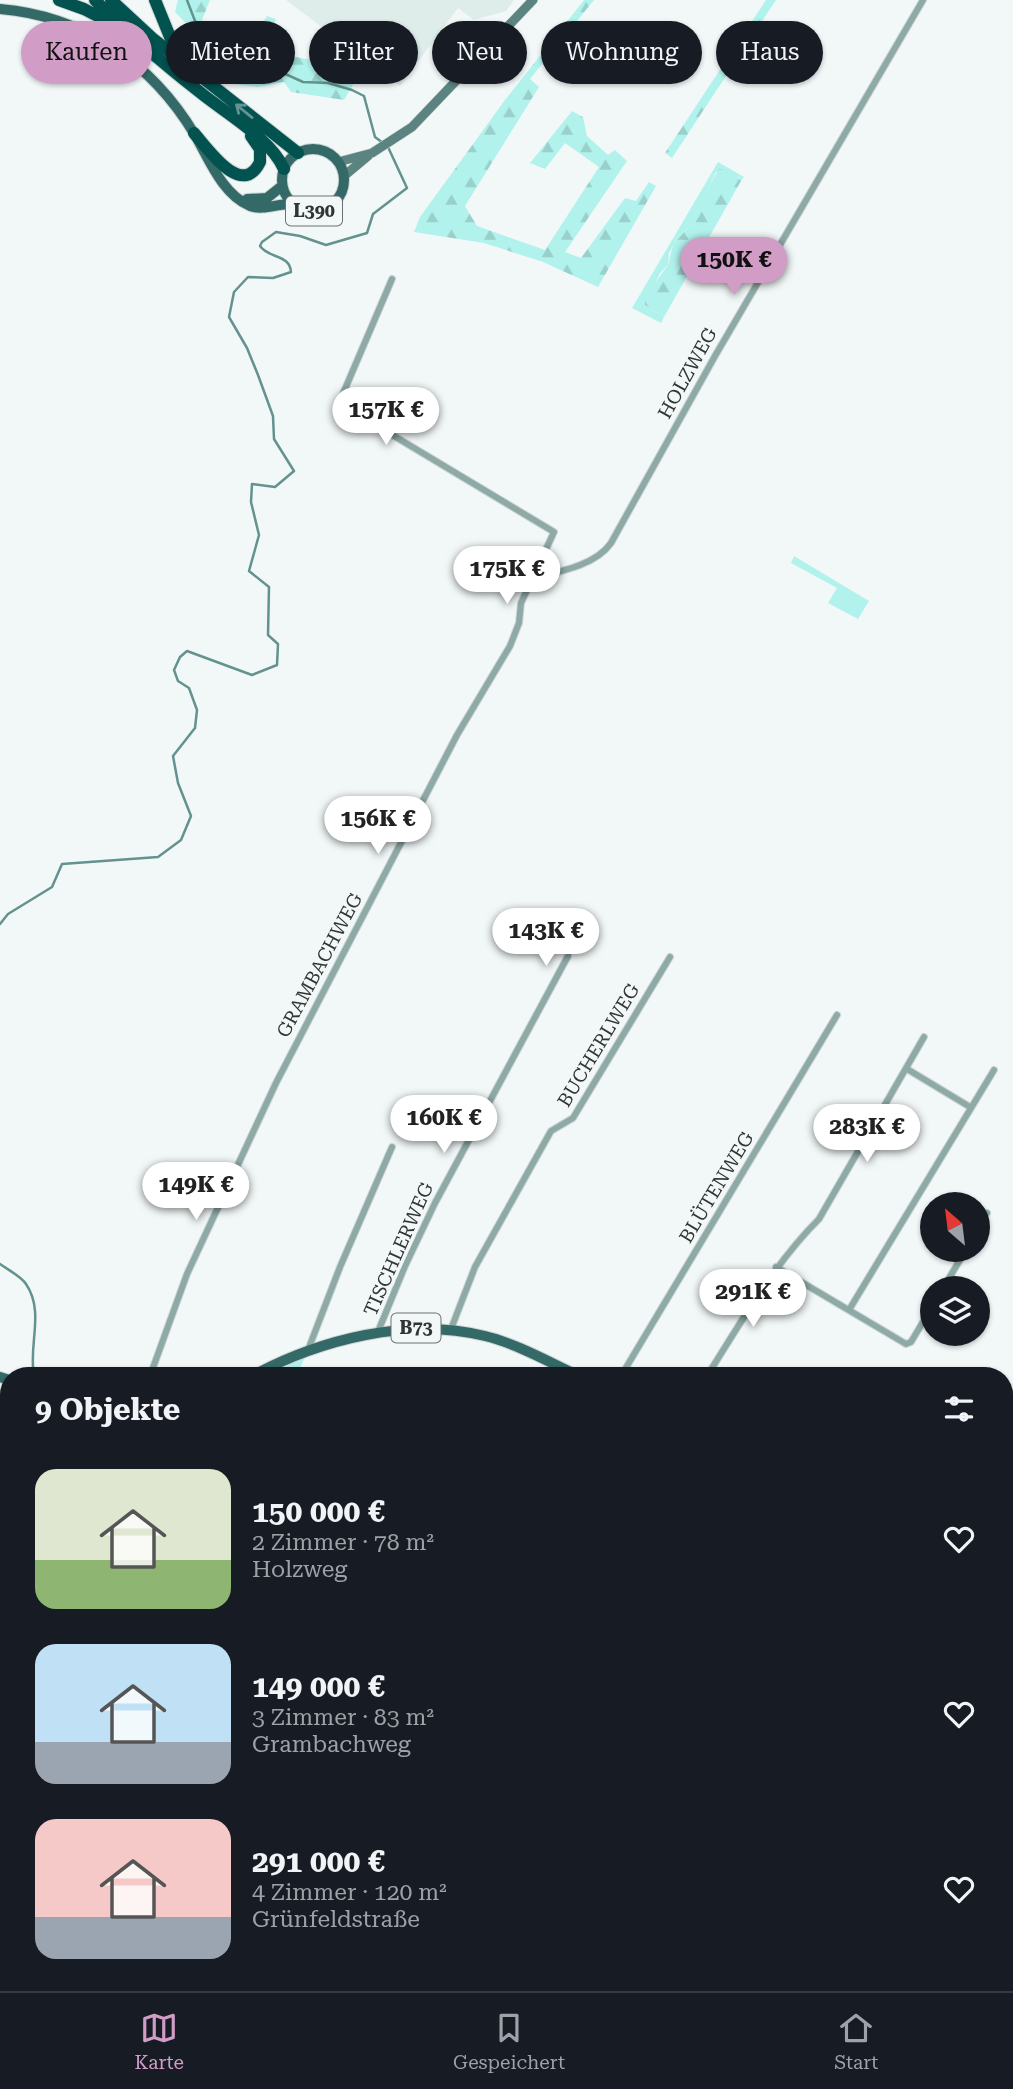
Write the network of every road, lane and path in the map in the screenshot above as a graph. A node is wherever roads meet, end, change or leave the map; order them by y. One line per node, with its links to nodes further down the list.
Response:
1 (59, 0): 8 (highway)
2 (95, 0): 9 (highway)
3 (111, 0): 11 (highway)
4 (155, 0): 10 (highway)
5 (533, 0): 17 (main road, L390)
6 (923, 0): 25 (street, HOLZWEG)
7 (0, 9): 15 (main road)
8 (109, 21)
9 (117, 21)
10 (166, 27)
11 (166, 49)
12 (152, 52): 14 (highway)
13 (212, 84): 16 (highway, one-way to 13)
14 (245, 127): 15 (highway); 19 (highway)
15 (194, 133): 22 (main road)
16 (299, 153): 18 (main road); 19 (main road, L390)
17 (372, 153): 18 (main road, L390); 20 (main road, L390)
18 (338, 162): 20 (main road, L390)
19 (284, 169): 21 (main road, L390)
20 (344, 176): 23 (main road, L390)
21 (282, 186): 22 (main road, L390); 23 (main road, L390)
22 (240, 198): 23 (main road, L390)
23 (293, 204)
24 (392, 279): 25 (street, GRAMBACHWEG)
25 (533, 578): 40 (street, GRAMBACHWEG)
26 (568, 956): 38 (street, TISCHLERWEG)
27 (670, 957): 37 (street, BUCHERLWEG)
28 (837, 1015): 43 (street, BLÜTENWEG)
29 (924, 1037): 30 (street)
30 (907, 1069): 32 (street); 34 (street)
31 (994, 1070): 32 (street)
32 (970, 1107): 35 (street)
33 (392, 1147): 39 (street)
34 (776, 1267): 35 (street); 44 (street)
35 (849, 1310): 36 (street)
36 (920, 1327)
37 (451, 1329): 38 (main road, B73); 42 (main road, B73)
38 (377, 1334): 39 (main road, B73)
39 (308, 1350): 41 (main road, B73)
40 (153, 1367)
41 (271, 1367)
42 (558, 1367)
43 (626, 1367)
44 (713, 1367)

